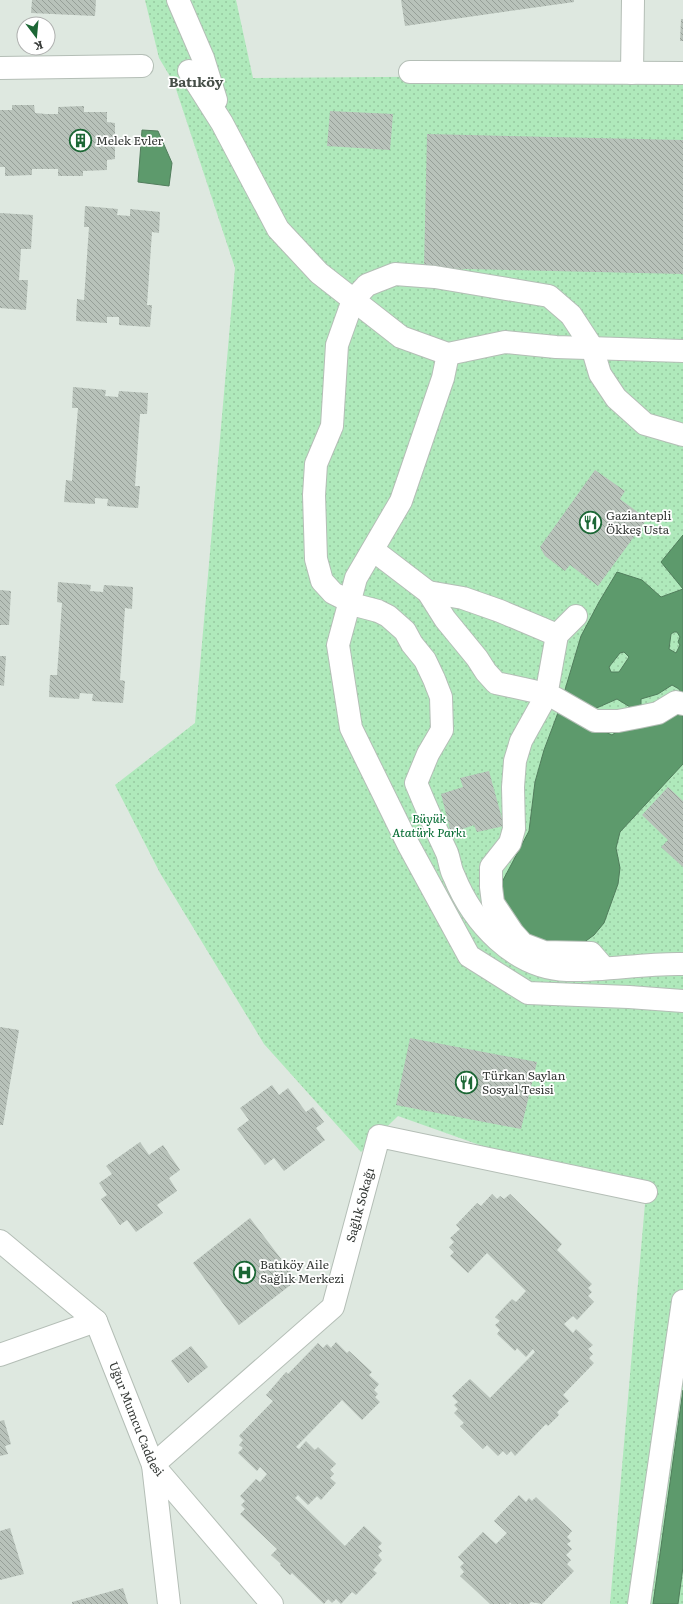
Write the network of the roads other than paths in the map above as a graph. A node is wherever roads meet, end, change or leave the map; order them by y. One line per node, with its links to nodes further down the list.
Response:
1 (178, 0): 9 (street)
2 (633, 0): 7 (street)
3 (142, 66): 4 (street)
4 (0, 68)
5 (189, 71): 9 (street)
6 (410, 72): 7 (street)
7 (632, 73): 8 (street)
8 (683, 73)
9 (222, 123): 10 (street)
10 (353, 300): 11 (street); 13 (street); 17 (street)
11 (592, 347): 12 (street); 13 (street); 14 (street)
12 (683, 351)
13 (448, 354): 15 (street)
14 (683, 436)
15 (373, 550): 16 (street); 17 (street)
16 (428, 592): 19 (street); 20 (street)
17 (350, 601): 23 (street); 24 (street)
18 (576, 616): 19 (street)
19 (557, 635): 20 (street)
20 (555, 700): 21 (street); 23 (street)
21 (680, 703)
22 (683, 964): 23 (street)
23 (604, 968)
24 (683, 1000)
25 (646, 1192): 30 (street, Sağlık Sokağı)
26 (0, 1241): 28 (street, Uğur Mumcu Caddesi)
27 (683, 1301): 33 (street)
28 (96, 1321): 29 (street); 30 (street, Uğur Mumcu Caddesi)
29 (0, 1355)
30 (153, 1465): 31 (street); 32 (street, Uğur Mumcu Caddesi)
31 (169, 1604)
32 (272, 1604)
33 (639, 1604)

